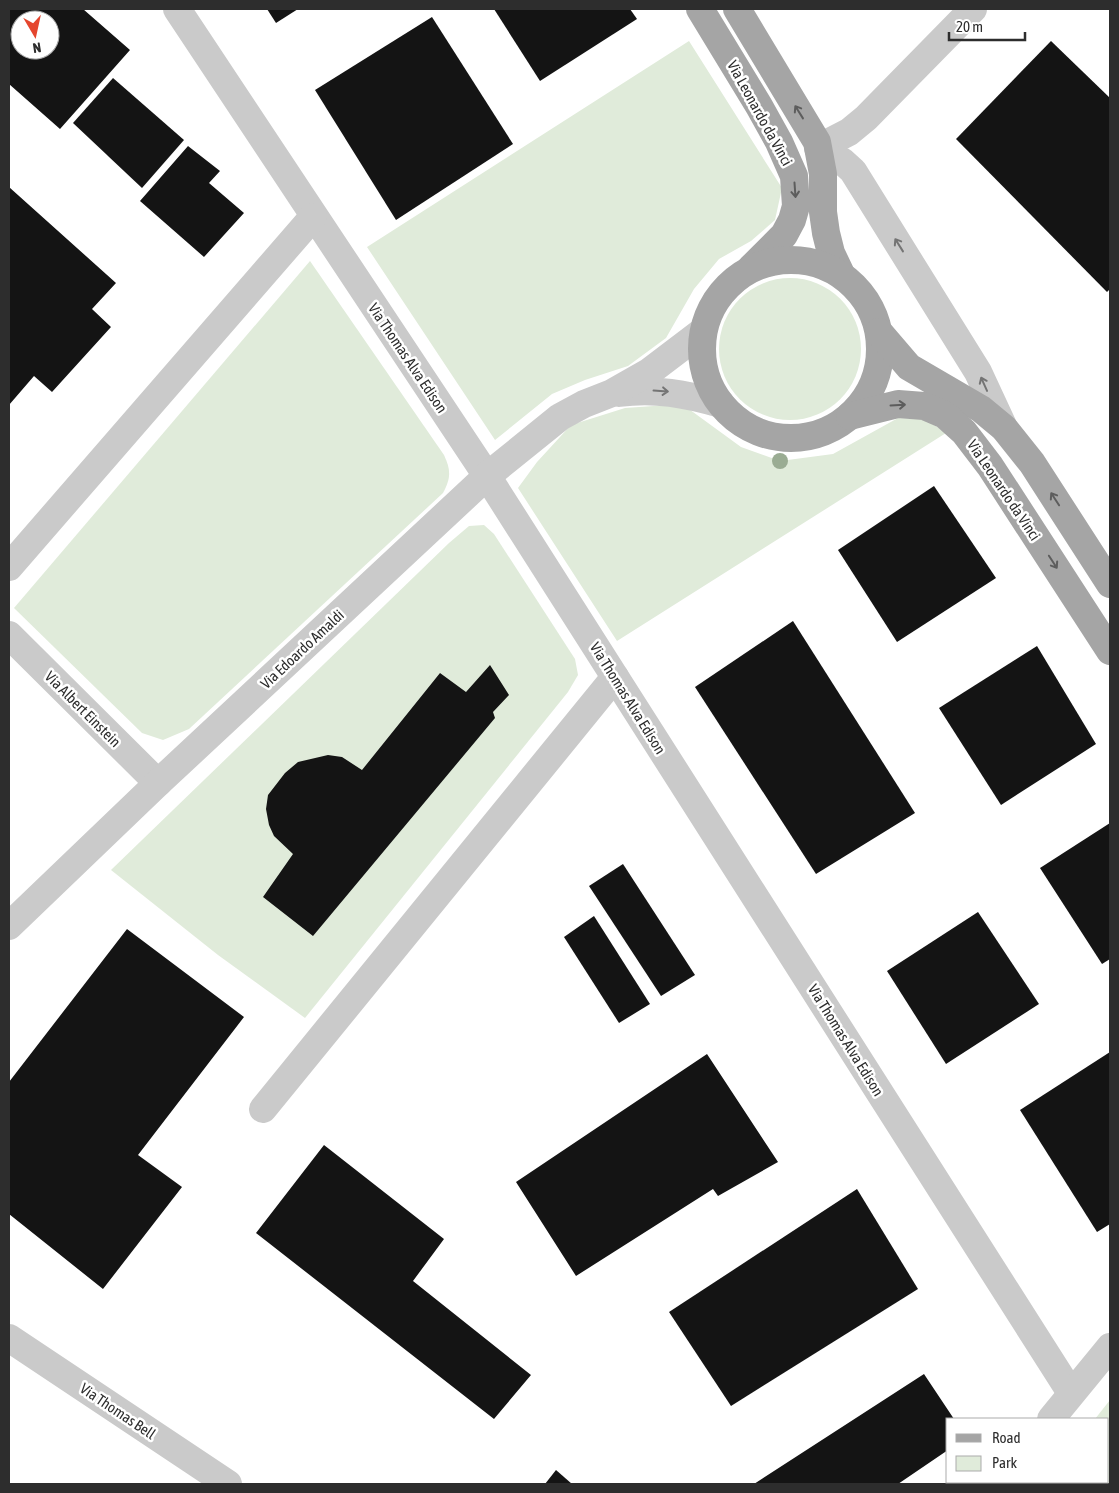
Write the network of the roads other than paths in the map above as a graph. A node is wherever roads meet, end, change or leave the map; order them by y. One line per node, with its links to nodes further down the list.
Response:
1 (177, 9): 6 (street, Via Thomas Alva Edison)
2 (700, 9): 7 (main road, Via Leonardo da Vinci, one-way to 7)
3 (737, 9): 5 (main road, one-way to 3)
4 (974, 9): 5 (street)
5 (820, 153): 8 (main road); 14 (street, Via Leonardo da Vinci, one-way to 5)
6 (313, 217): 15 (street, Via Thomas Alva Edison); 16 (street)
7 (750, 269): 8 (main road); 9 (main road)
8 (841, 274): 10 (main road)
9 (703, 332): 11 (street); 12 (main road)
10 (879, 332): 13 (main road); 14 (main road, Via Leonardo da Vinci)
11 (612, 393): 12 (street, one-way to 12); 15 (street, Via Edoardo Amaldi)
12 (721, 404): 13 (main road)
13 (850, 416): 19 (main road, Via Leonardo da Vinci, one-way to 19)
14 (1004, 428): 17 (main road, Via Leonardo da Vinci, one-way to 14)
15 (487, 476): 20 (street, Via Thomas Alva Edison); 21 (street, Via Edoardo Amaldi)
16 (9, 567)
17 (1110, 584)
18 (9, 635): 21 (street, Via Albert Einstein)
19 (1110, 651)
20 (615, 677): 23 (street); 26 (street, Via Thomas Alva Edison)
21 (158, 784): 22 (street, Via Edoardo Amaldi)
22 (9, 926)
23 (263, 1110)
24 (9, 1338): 28 (street, Via Thomas Bell)
25 (1110, 1347): 26 (street)
26 (1071, 1393): 27 (street)
27 (1052, 1418)
28 (228, 1484)

